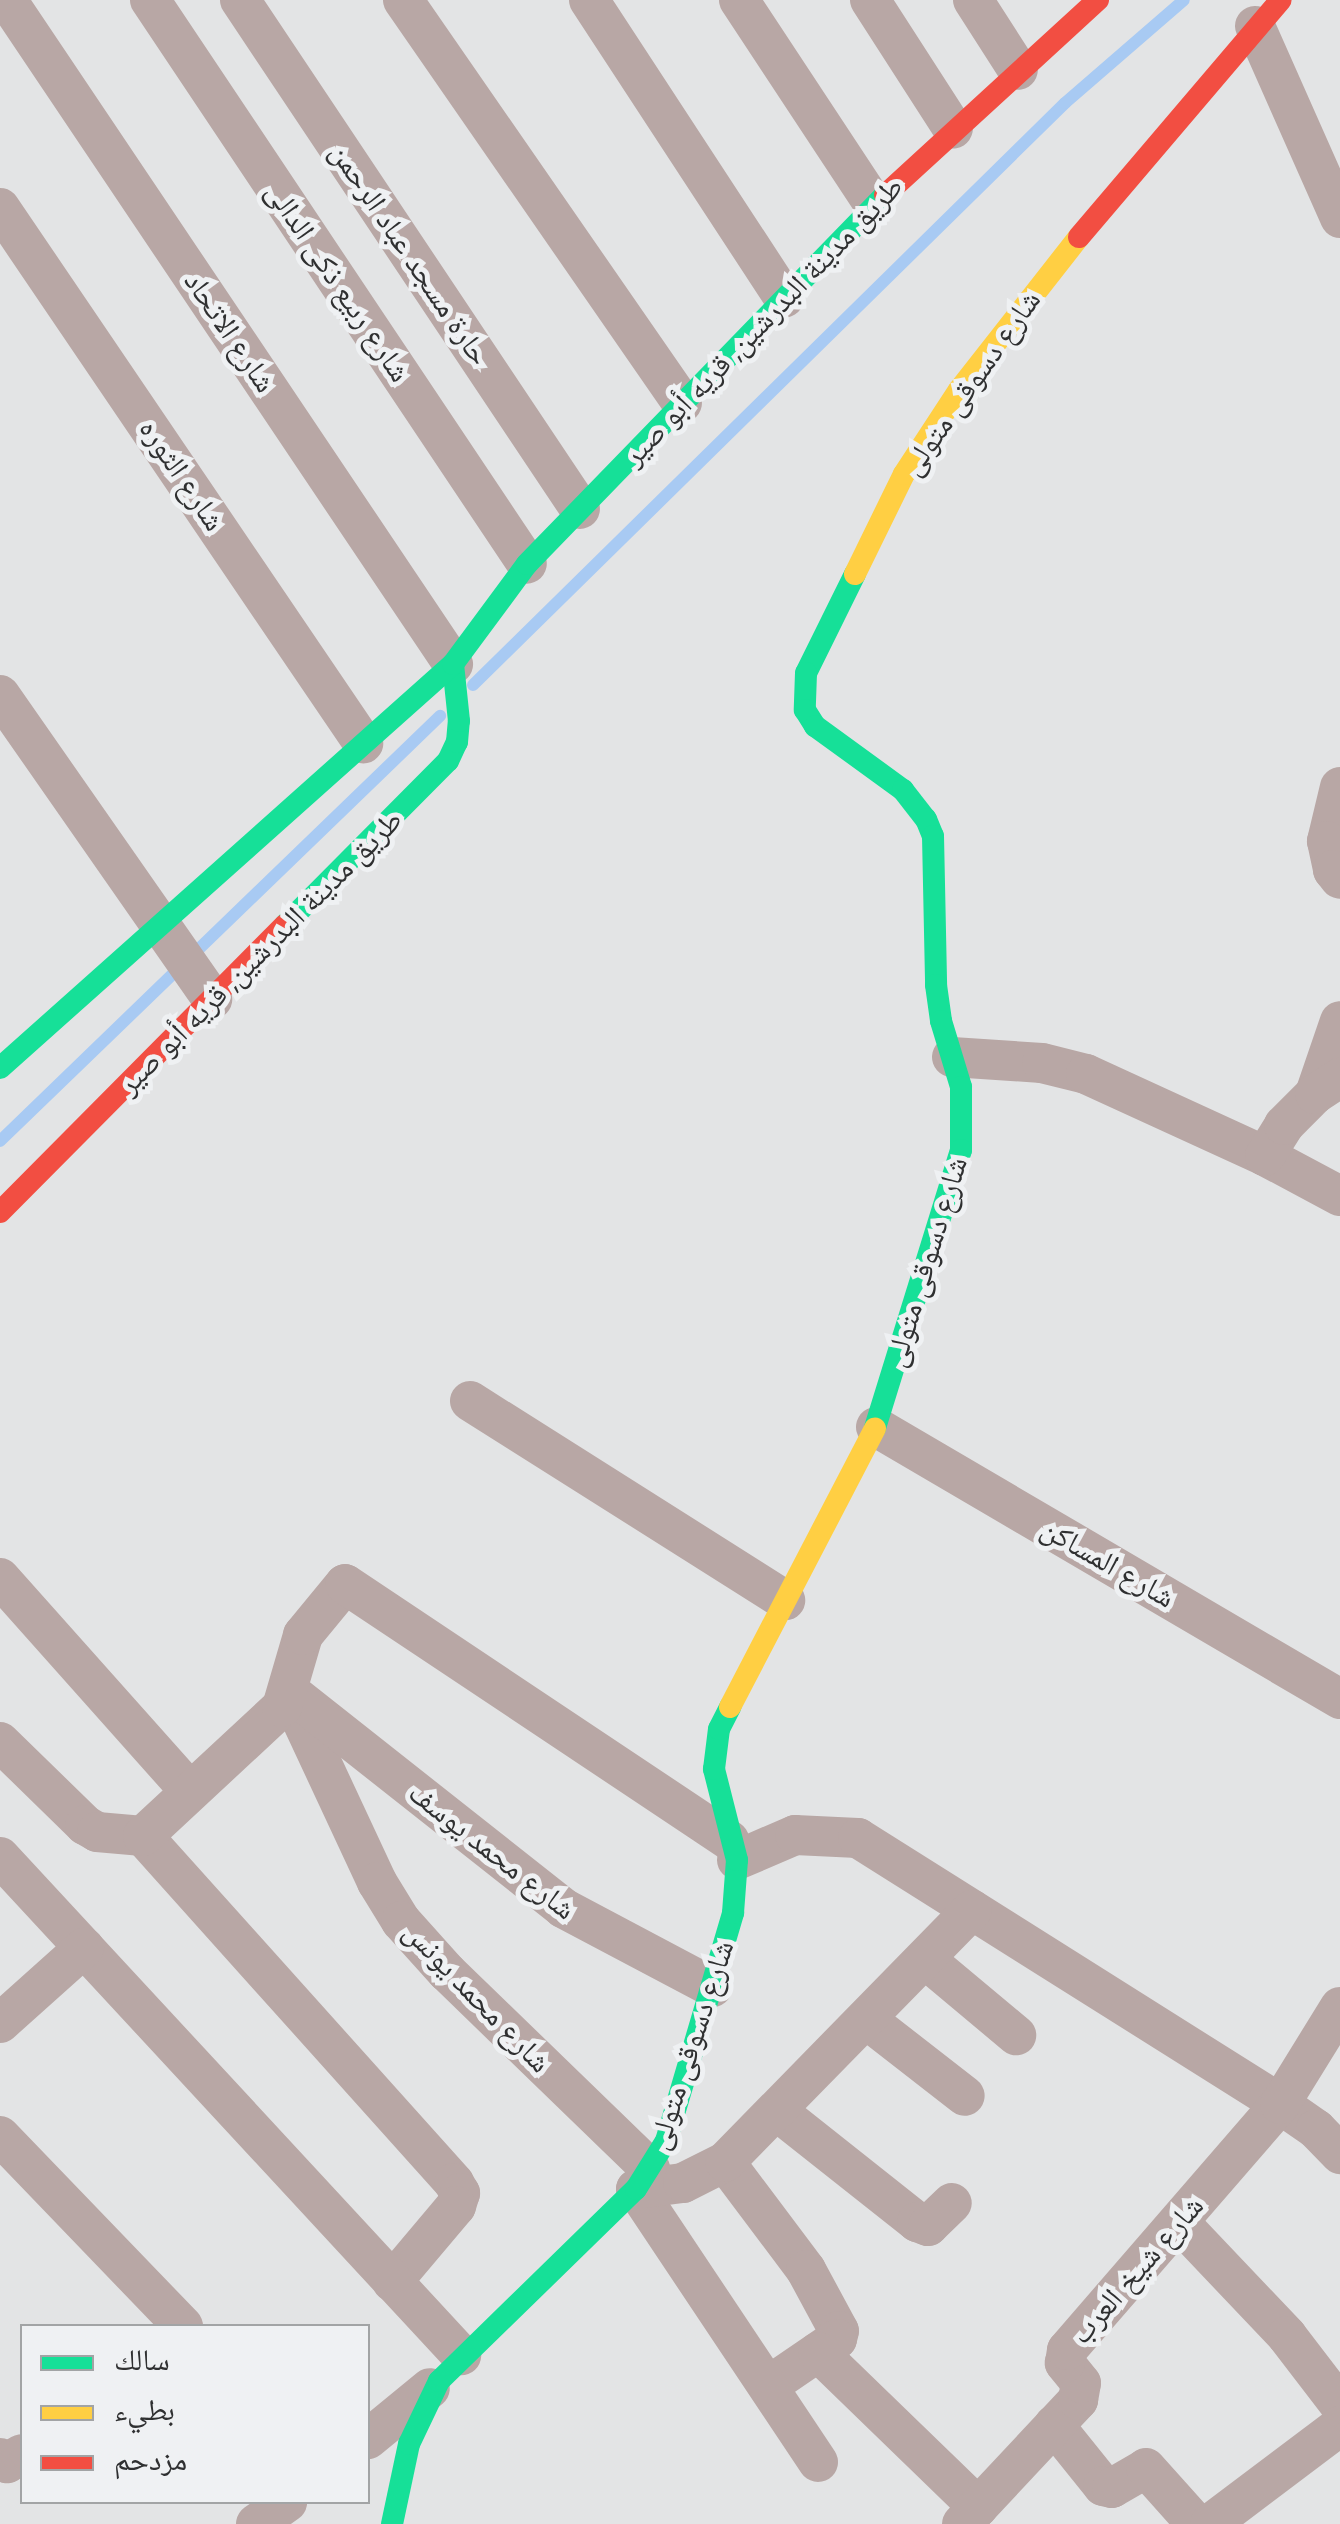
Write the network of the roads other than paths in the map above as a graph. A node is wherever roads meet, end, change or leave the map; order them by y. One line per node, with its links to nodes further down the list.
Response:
1 (6, 0): 20 (street, شارع الاتحاد)
2 (150, 0): 19 (street, شارع ربيع ذكى الدالى)
3 (240, 0): 18 (street, حارة مسجد عباد الرحمن)
4 (403, 0): 17 (street)
5 (589, 0): 16 (street)
6 (740, 0): 13 (street)
7 (870, 0): 12 (street)
8 (973, 0): 11 (street)
9 (1098, 0): 11 (street, طريق مدينة البدرشين, قريه أبو صير)
10 (1268, 13): 15 (street); 28 (street, شارع دسوقى متولى)
11 (1018, 70): 12 (street, طريق مدينة البدرشين, قريه أبو صير)
12 (954, 129): 13 (street, طريق مدينة البدرشين, قريه أبو صير)
13 (874, 204): 16 (street, طريق مدينة البدرشين, قريه أبو صير)
14 (0, 208): 22 (street, شارع الثوره)
15 (1340, 218)
16 (784, 298): 17 (street, طريق مدينة البدرشين, قريه أبو صير)
17 (682, 403): 18 (street, طريق مدينة البدرشين, قريه أبو صير)
18 (580, 509): 19 (street, طريق مدينة البدرشين, قريه أبو صير)
19 (527, 564): 20 (street, طريق مدينة البدرشين, قريه أبو صير)
20 (454, 677): 22 (street, طريق مدينة البدرشين, قريه أبو صير); 26 (street, طريق مدينة البدرشين, قريه أبو صير)
21 (0, 695): 25 (street)
22 (363, 743): 25 (street, طريق مدينة البدرشين, قريه أبو صير)
23 (1340, 787): 24 (street)
24 (1340, 880)
25 (167, 935): 26 (street); 29 (street, طريق مدينة البدرشين, قريه أبو صير)
26 (206, 989): 33 (street, طريق مدينة البدرشين, قريه أبو صير)
27 (1340, 1021): 30 (street)
28 (952, 1056): 31 (street); 35 (street, شارع دسوقى متولى)
29 (0, 1068)
30 (1328, 1086): 31 (street)
31 (1266, 1156): 32 (street)
32 (1340, 1196)
33 (0, 1212)
34 (470, 1400): 37 (street)
35 (876, 1427): 37 (street, شارع دسوقى متولى); 39 (street, شارع المساكن)
36 (0, 1578): 41 (street)
37 (785, 1600): 43 (street, شارع دسوقى متولى)
38 (288, 1690): 41 (street); 43 (street); 48 (street, شارع محمد يوسف); 59 (street, شارع محمد يونس)
39 (1340, 1700)
40 (0, 1742): 42 (street)
41 (190, 1790): 42 (street)
42 (142, 1836): 62 (street)
43 (733, 1850): 45 (street); 48 (street, شارع دسوقى متولى)
44 (0, 1858): 46 (street)
45 (972, 1910): 47 (street); 54 (street)
46 (84, 1948): 51 (street); 62 (street)
47 (924, 1959): 50 (street); 52 (street)
48 (712, 1987): 59 (street, شارع دسوقى متولى)
49 (1340, 2007): 54 (street, شارع شيخ العرب)
50 (866, 2019): 53 (street); 55 (street)
51 (0, 2023)
52 (1016, 2034)
53 (965, 2096)
54 (1280, 2104): 57 (street); 61 (street, شارع شيخ العرب)
55 (777, 2111): 58 (street); 60 (street)
56 (0, 2136): 63 (street)
57 (1340, 2154)
58 (724, 2162): 59 (street); 64 (street)
59 (643, 2179): 65 (street, شارع دسوقى متولى); 66 (street, شارع محمد يونس)
60 (952, 2203)
61 (1178, 2222): 67 (street); 68 (street, شارع شيخ العرب)
62 (392, 2282): 65 (street)
63 (178, 2324)
64 (818, 2352): 66 (street); 73 (street)
65 (450, 2368): 70 (street); 75 (street, شارع دسوقى متولى)
66 (768, 2386): 71 (street, شارع محمد يونس)
67 (1340, 2406)
68 (1054, 2425): 73 (street, شارع شيخ العرب); 76 (street)
69 (1340, 2426): 77 (street)
70 (370, 2438)
71 (818, 2462)
72 (284, 2504): 74 (street)
73 (970, 2516)
74 (256, 2524)
75 (392, 2524)
76 (1196, 2524)
77 (1210, 2524)

